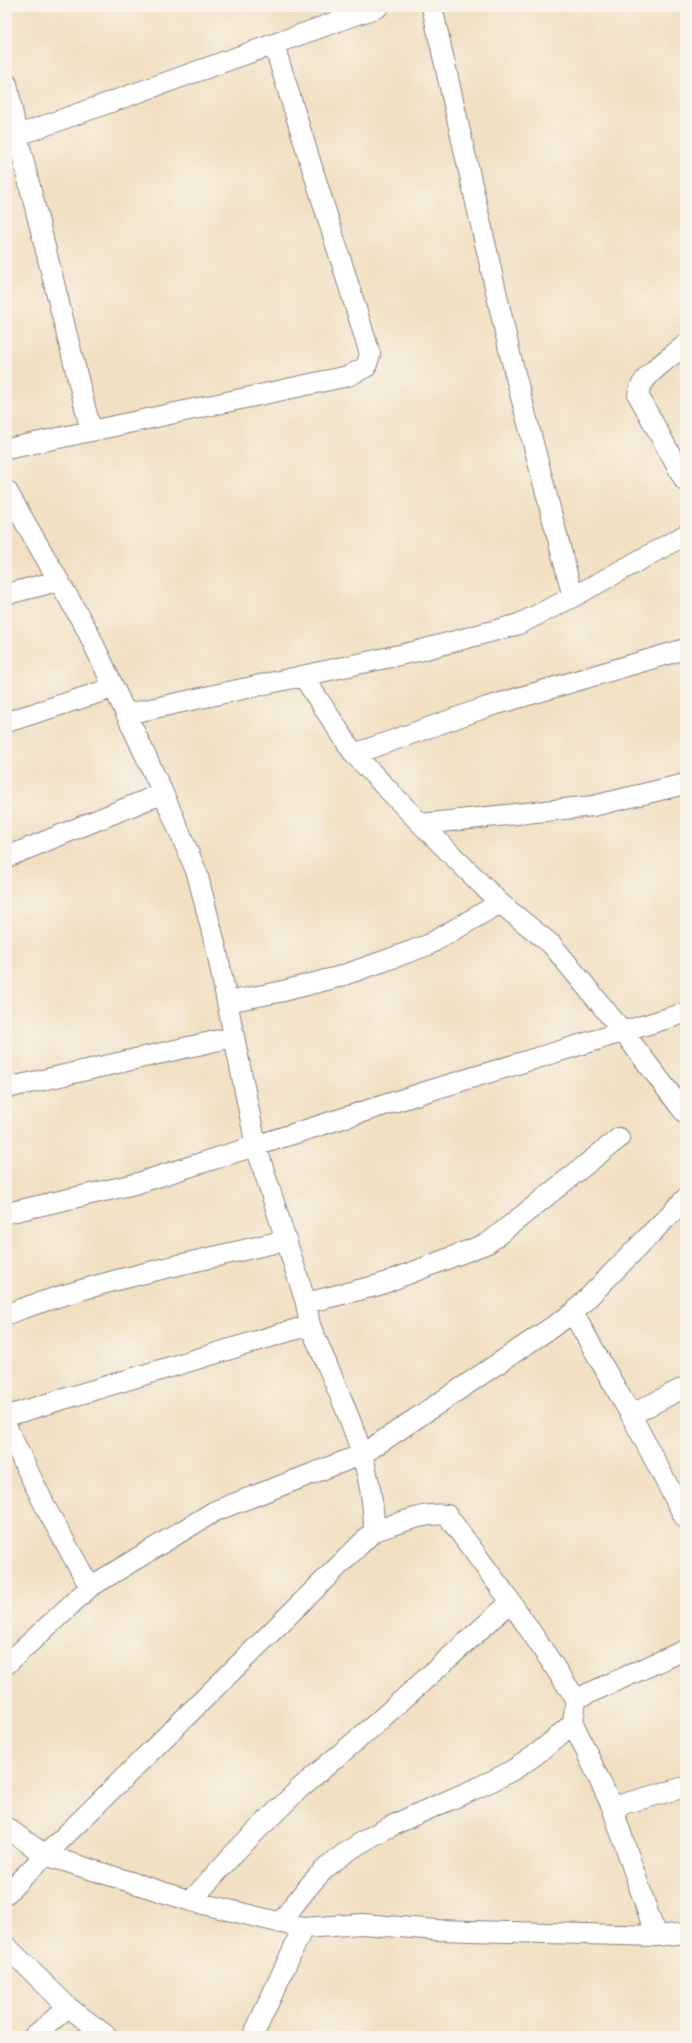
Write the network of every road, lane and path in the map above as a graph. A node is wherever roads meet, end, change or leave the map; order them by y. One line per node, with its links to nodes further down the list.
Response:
1 (378, 7): 3 (street)
2 (432, 7): 15 (street)
3 (352, 12): 4 (street)
4 (274, 44): 6 (street); 8 (street)
5 (7, 84): 6 (street)
6 (12, 137): 8 (street)
7 (685, 345): 10 (street)
8 (91, 431): 9 (street)
9 (7, 449)
10 (685, 481)
11 (7, 491): 13 (street)
12 (685, 535): 15 (street)
13 (58, 581): 14 (street); 18 (street)
14 (7, 594)
15 (573, 597): 17 (street)
16 (685, 649): 21 (street)
17 (303, 676): 19 (street); 21 (street)
18 (113, 688): 19 (street); 20 (street)
19 (127, 714): 23 (street)
20 (7, 722)
21 (354, 754): 24 (street)
22 (685, 784): 24 (street)
23 (163, 793): 25 (street); 27 (street)
24 (421, 824): 26 (street)
25 (7, 857)
26 (500, 903): 27 (street); 29 (street)
27 (227, 1002): 30 (street)
28 (685, 1013): 29 (street)
29 (624, 1032): 32 (street); 34 (street)
30 (233, 1037): 31 (street); 34 (street)
31 (7, 1088)
32 (685, 1113)
33 (619, 1138): 38 (street)
34 (256, 1146): 36 (street); 37 (street)
35 (685, 1199): 39 (street)
36 (7, 1213)
37 (287, 1240): 38 (street); 40 (street)
38 (306, 1303): 41 (street)
39 (573, 1313): 43 (street); 46 (street)
40 (7, 1314)
41 (310, 1324): 44 (street); 46 (street)
42 (685, 1387): 43 (street)
43 (631, 1415): 47 (street)
44 (7, 1416)
45 (7, 1428): 49 (street)
46 (363, 1454): 48 (street); 49 (street)
47 (685, 1518)
48 (374, 1531): 50 (street); 58 (street)
49 (90, 1587): 52 (street)
50 (511, 1602): 53 (street); 60 (street)
51 (685, 1650): 53 (street)
52 (7, 1664)
53 (576, 1699): 54 (street)
54 (573, 1723): 56 (street); 61 (street)
55 (685, 1787): 56 (street)
56 (612, 1807): 64 (street)
57 (7, 1828): 58 (street)
58 (45, 1855): 59 (street); 60 (street)
59 (7, 1893)
60 (191, 1901): 61 (street)
61 (280, 1922): 62 (street)
62 (303, 1928): 64 (street); 69 (street)
63 (685, 1933): 64 (street)
64 (656, 1936)
65 (7, 1947): 66 (street)
66 (68, 2007): 67 (street); 68 (street)
67 (34, 2036)
68 (107, 2036)
69 (253, 2036)

